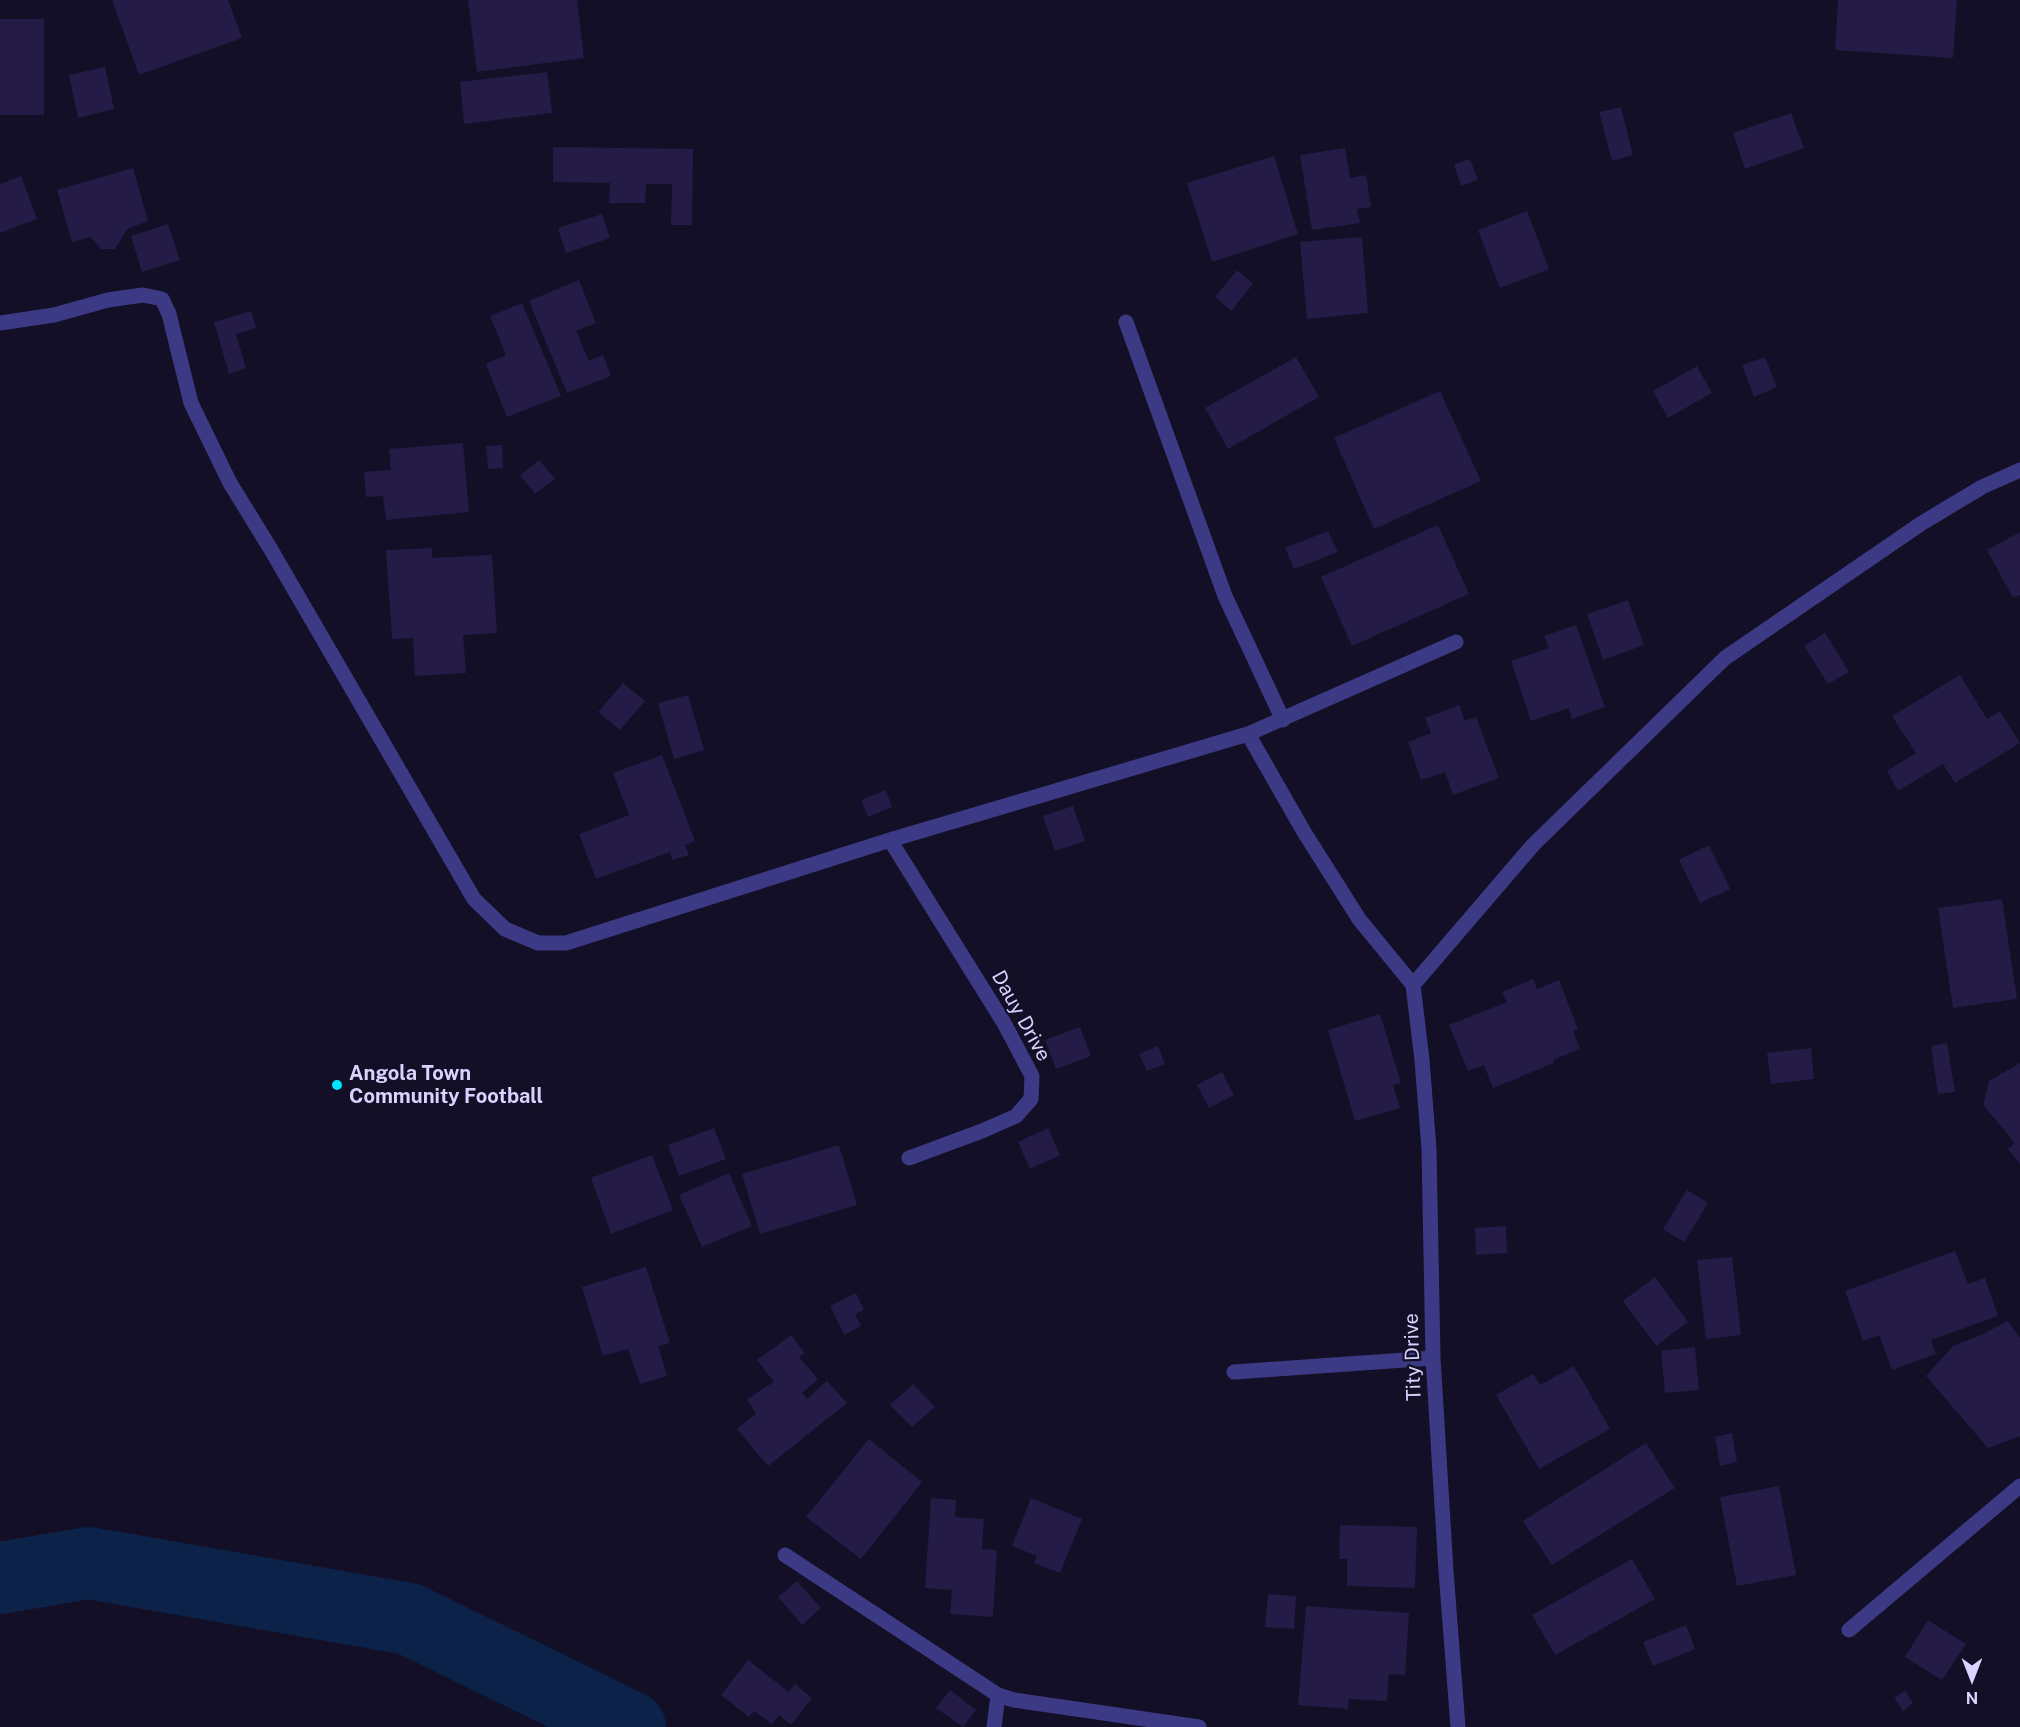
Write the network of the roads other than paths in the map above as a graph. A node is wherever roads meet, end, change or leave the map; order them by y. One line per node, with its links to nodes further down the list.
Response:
1 (1126, 322): 5 (street)
2 (0, 323): 7 (street)
3 (2020, 471): 8 (street)
4 (1456, 642): 5 (street)
5 (1283, 720): 6 (street)
6 (1248, 734): 7 (street); 8 (street)
7 (890, 840): 9 (street, Dauy Drive)
8 (1413, 985): 10 (street, Tity Drive)
9 (909, 1158)
10 (1433, 1358): 11 (street); 18 (street, Tity Drive)
11 (1234, 1372)
12 (2020, 1486): 14 (street)
13 (785, 1555): 15 (street)
14 (1849, 1630)
15 (998, 1695): 16 (street); 17 (street)
16 (994, 1727)
17 (1199, 1727)
18 (1458, 1727)

